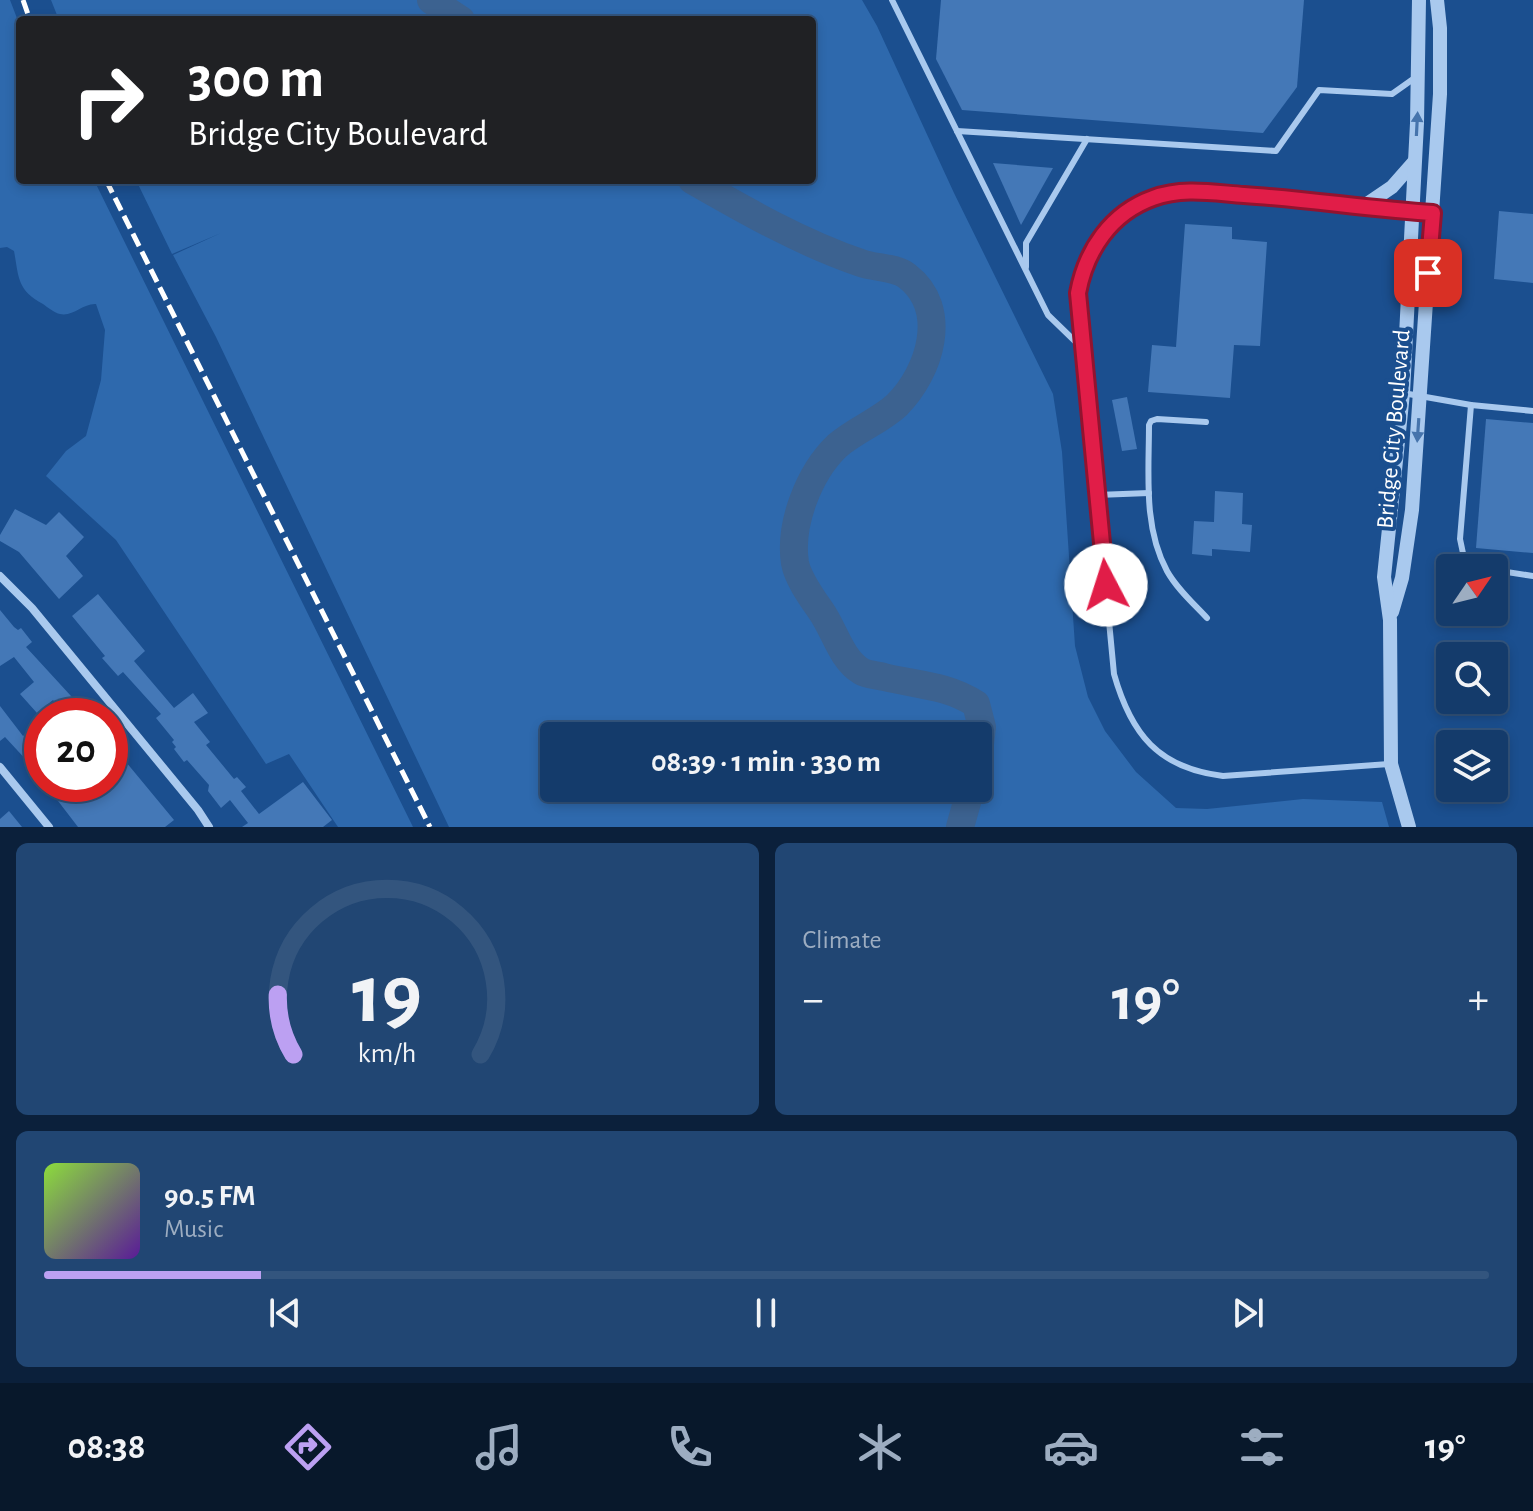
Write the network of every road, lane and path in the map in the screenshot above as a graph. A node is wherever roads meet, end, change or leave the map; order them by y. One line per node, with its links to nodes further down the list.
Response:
1 (892, 0): 5 (lane)
2 (1419, 0): 4 (street, Bridge City Boulevard)
3 (1437, 0): 10 (street, Bridge City Boulevard)
4 (1419, 75): 6 (lane); 7 (street, Bridge City Boulevard, one-way to 4)
5 (957, 131): 6 (lane); 11 (lane)
6 (1087, 139): 11 (lane)
7 (1414, 162): 8 (street); 9 (street, Bridge City Boulevard)
8 (1364, 206): 9 (lane); 12 (lane)
9 (1411, 211): 10 (lane); 13 (street, Bridge City Boulevard)
10 (1433, 213): 14 (street, Bridge City Boulevard)
11 (1026, 271): 12 (lane)
12 (1082, 348): 19 (lane)
13 (1403, 393): 14 (lane); 24 (street, Bridge City Boulevard)
14 (1420, 394): 15 (lane); 25 (street, Bridge City Boulevard, one-way to 25)
15 (1471, 405): 16 (lane); 20 (lane)
16 (1533, 411)
17 (1206, 422): 18 (lane)
18 (1149, 493): 19 (lane); 26 (lane)
19 (1097, 495): 28 (lane)
20 (1463, 554)
21 (1508, 572): 23 (lane)
22 (0, 576): 31 (street)
23 (1533, 576)
24 (1384, 577): 25 (street); 27 (street, Bridge City Boulevard)
25 (1402, 578): 27 (street, Bridge City Boulevard)
26 (1207, 618)
27 (1390, 620): 28 (street, Bridge City Boulevard)
28 (1391, 764): 32 (street, Bridge City Boulevard)
29 (0, 767): 30 (street)
30 (49, 827)
31 (209, 827)
32 (1409, 827)

